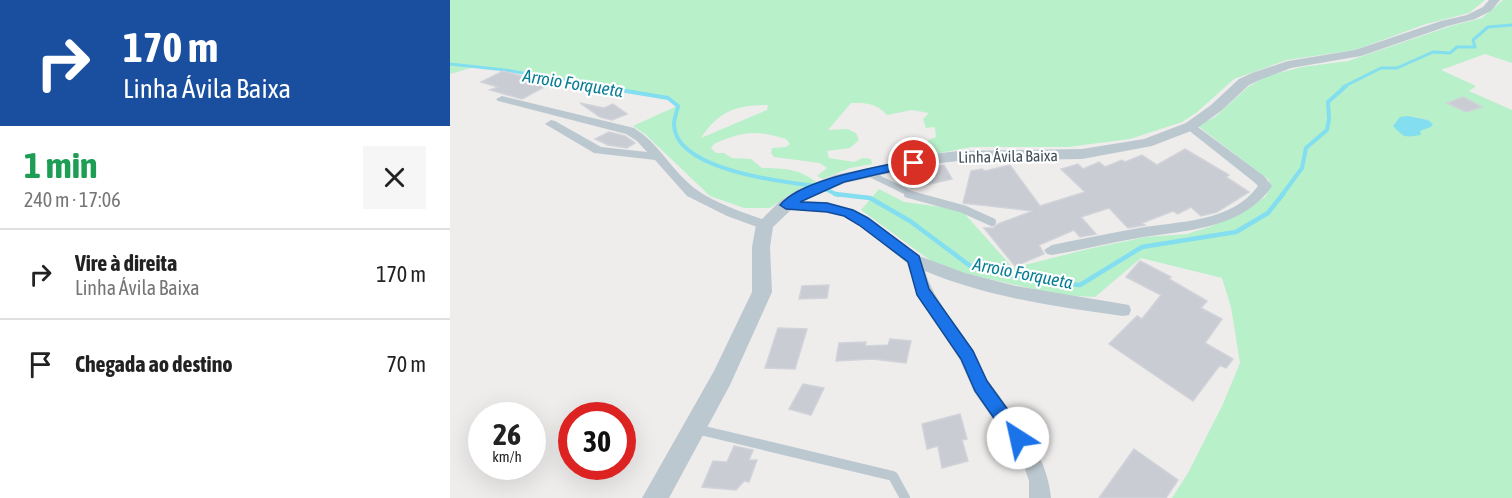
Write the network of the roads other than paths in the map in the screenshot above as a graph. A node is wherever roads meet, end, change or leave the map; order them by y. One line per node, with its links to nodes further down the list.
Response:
1 (1495, 0): 4 (street, Linha Ávila Baixa)
2 (502, 99): 5 (street)
3 (551, 124): 5 (street)
4 (1191, 126): 6 (street, Linha Ávila Baixa); 10 (street)
5 (659, 158): 9 (street)
6 (868, 172): 7 (street, Linha Ávila Baixa); 8 (lane)
7 (794, 200): 9 (street, Linha Ávila Baixa); 11 (street)
8 (992, 222)
9 (765, 225): 13 (street)
10 (1052, 250)
11 (914, 260): 12 (street); 16 (street)
12 (1123, 310)
13 (694, 429): 14 (street); 15 (lane)
14 (655, 498)
15 (905, 498)
16 (1040, 498)

